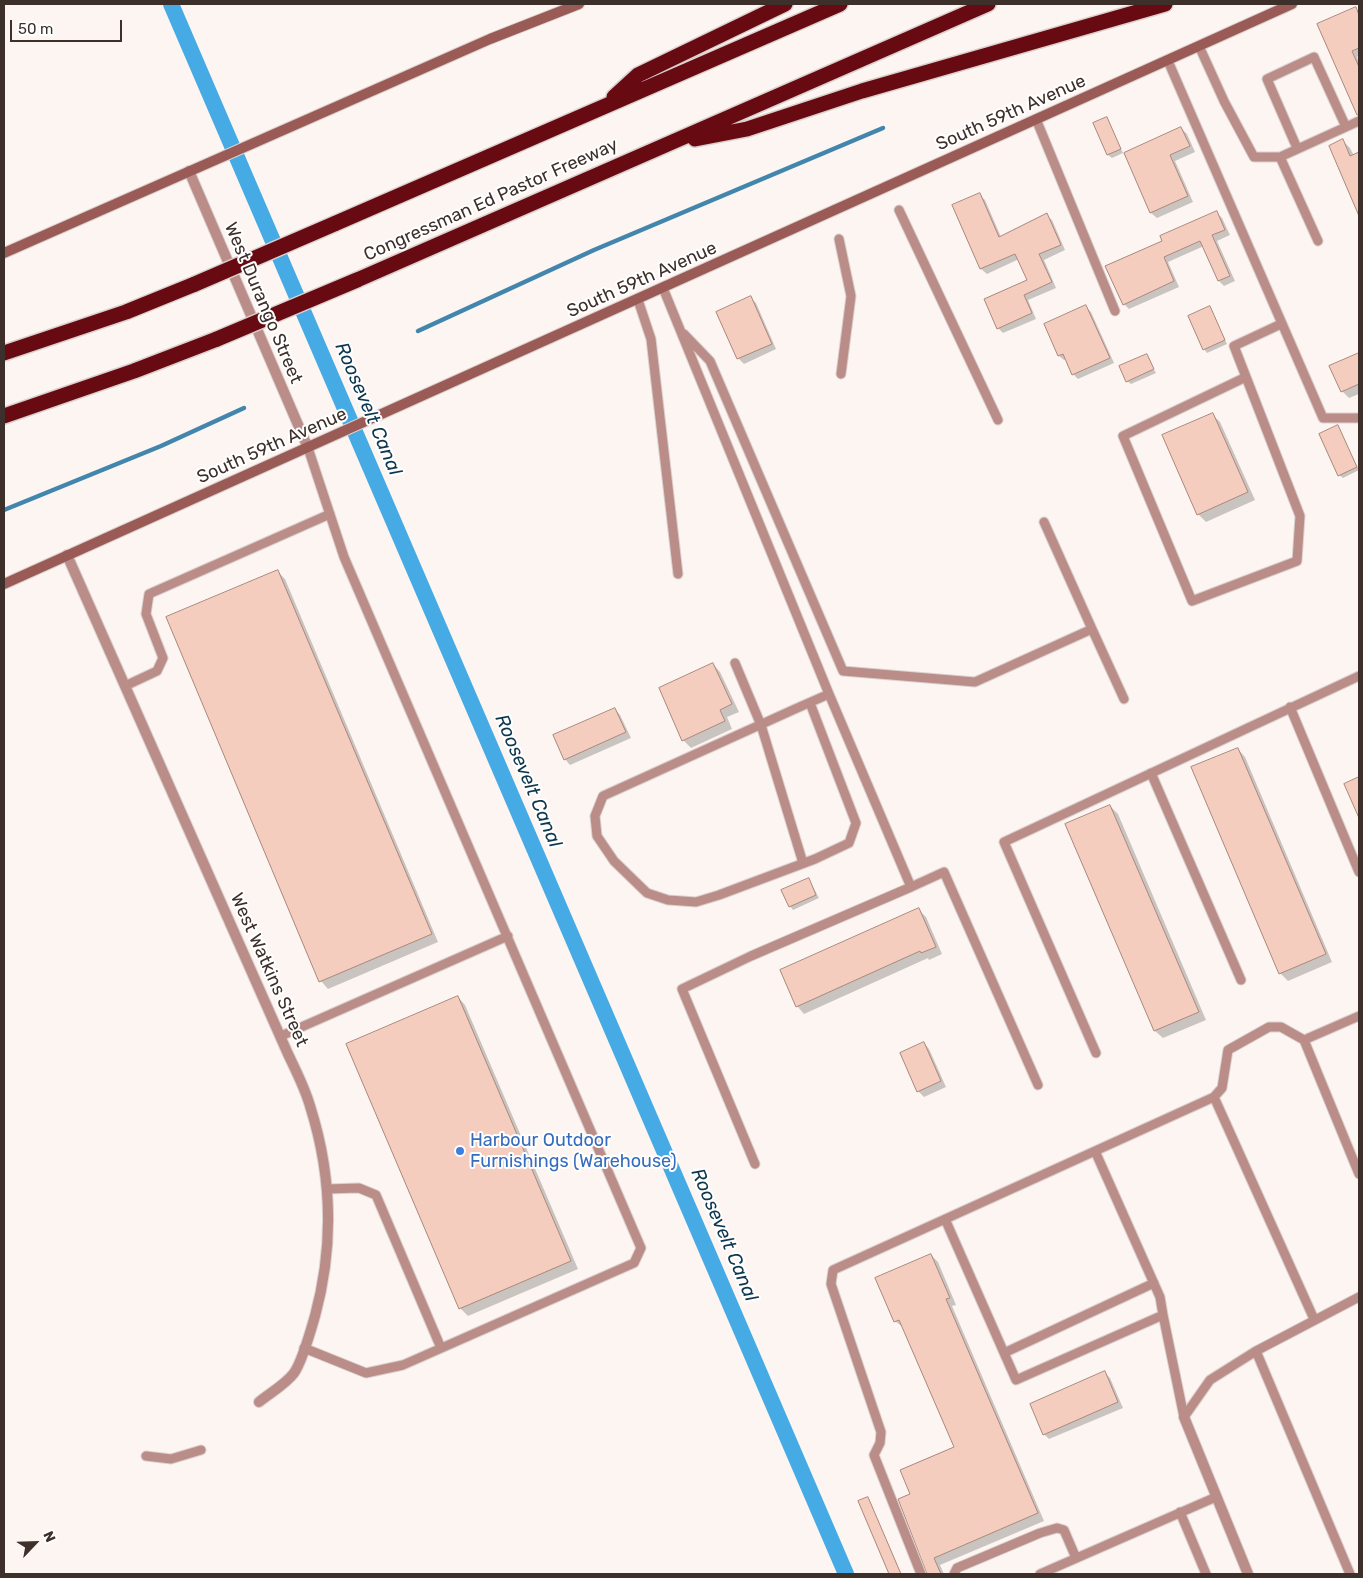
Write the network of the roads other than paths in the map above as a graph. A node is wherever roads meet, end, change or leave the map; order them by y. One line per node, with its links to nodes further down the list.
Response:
1 (579, 4): 16 (main road)
2 (785, 4): 9 (highway)
3 (840, 4): 9 (highway)
4 (988, 4): 13 (highway, Congressman Ed Pastor Freeway)
5 (1165, 4): 13 (highway)
6 (1292, 4): 7 (main road, South 59th Avenue)
7 (1199, 46): 8 (main road, South 59th Avenue); 15 (lane)
8 (1168, 61): 10 (main road, South 59th Avenue); 24 (lane)
9 (604, 106): 26 (highway, bridge)
10 (1036, 119): 21 (main road, South 59th Avenue); 23 (lane)
11 (1359, 120): 12 (lane)
12 (1346, 127): 14 (lane); 14 (lane)
13 (666, 144): 29 (highway, Congressman Ed Pastor Freeway, bridge)
14 (1297, 148): 15 (lane)
15 (1280, 157): 19 (lane)
16 (189, 171): 20 (main road); 32 (street, West Durango Street)
17 (899, 210): 31 (lane)
18 (839, 239): 27 (lane)
19 (1318, 241)
20 (4, 253)
21 (663, 288): 22 (main road, South 59th Avenue); 25 (lane)
22 (638, 300): 32 (main road, South 59th Avenue); 36 (lane)
23 (1115, 311)
24 (1281, 324): 28 (lane); 30 (lane)
25 (680, 331): 38 (lane); 42 (lane)
26 (4, 353)
27 (841, 374)
28 (1246, 377): 28 (lane)
29 (4, 416)
30 (1359, 418)
31 (998, 420)
32 (308, 448): 33 (lane); 35 (main road, South 59th Avenue)
33 (330, 514): 41 (lane); 51 (lane)
34 (1044, 522): 38 (lane)
35 (68, 555): 37 (main road, South 59th Avenue); 41 (street, West Watkins Street)
36 (678, 574)
37 (4, 584)
38 (1092, 629): 43 (lane)
39 (734, 663): 46 (lane)
40 (1359, 676): 45 (lane)
41 (125, 686): 54 (street, West Watkins Street)
42 (829, 694): 44 (lane); 50 (lane)
43 (1124, 699)
44 (810, 703): 46 (lane); 48 (lane)
45 (1290, 708): 47 (lane); 49 (lane)
46 (761, 725): 48 (lane); 48 (lane)
47 (1151, 773): 52 (lane); 56 (lane)
48 (803, 863)
49 (1359, 872)
50 (911, 887): 57 (lane); 60 (lane)
51 (508, 936): 54 (lane); 69 (lane)
52 (1241, 980)
53 (1359, 1016): 55 (lane)
54 (281, 1036): 62 (street, West Watkins Street)
55 (1304, 1040): 58 (lane); 61 (lane)
56 (1096, 1053)
57 (1038, 1085)
58 (1214, 1097): 59 (lane); 67 (lane)
59 (1095, 1151): 63 (lane); 64 (lane)
60 (755, 1164)
61 (1359, 1174)
62 (327, 1189): 68 (street, West Watkins Street); 69 (lane)
63 (945, 1219): 71 (lane); 79 (lane)
64 (1154, 1283): 66 (lane); 71 (lane)
65 (1359, 1298): 67 (lane)
66 (1163, 1315): 71 (lane); 73 (lane)
67 (1314, 1319): 70 (lane)
68 (304, 1348): 69 (lane); 72 (street, West Watkins Street)
69 (441, 1348)
70 (1256, 1351): 73 (lane); 84 (lane)
71 (1004, 1352)
72 (259, 1402)
73 (1184, 1417): 76 (street)
74 (201, 1450): 75 (lane)
75 (146, 1456)
76 (1216, 1497): 77 (lane); 83 (street)
77 (1180, 1512): 78 (lane); 82 (lane)
78 (1076, 1558): 80 (lane); 81 (lane)
79 (921, 1574)
80 (954, 1574)
81 (1040, 1574)
82 (1206, 1574)
83 (1248, 1574)
84 (1350, 1574)

